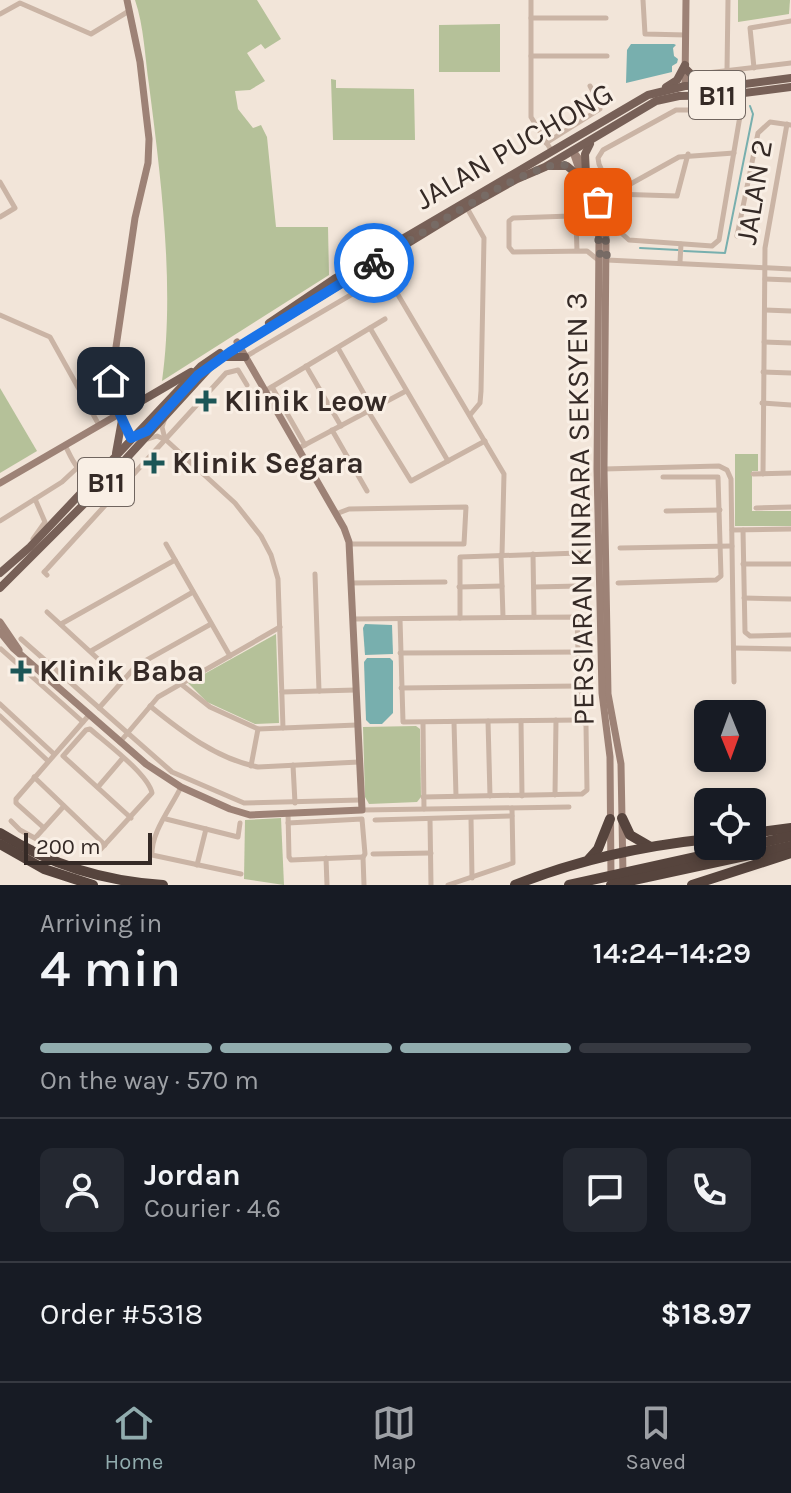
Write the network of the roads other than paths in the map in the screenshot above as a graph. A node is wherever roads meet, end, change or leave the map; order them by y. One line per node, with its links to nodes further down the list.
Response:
1 (127, 0): 6 (street)
2 (531, 0): 8 (street)
3 (643, 0): 11 (street)
4 (686, 0): 11 (street)
5 (728, 0): 17 (street)
6 (129, 11): 7 (street); 80 (street)
7 (0, 14)
8 (531, 18): 9 (street); 12 (street)
9 (606, 18)
10 (791, 21): 16 (street)
11 (686, 35): 15 (street)
12 (531, 56): 13 (street); 31 (street)
13 (607, 56)
14 (791, 63): 16 (street)
15 (685, 67): 21 (street); 22 (main road); 24 (main road)
16 (754, 68): 17 (street)
17 (727, 71): 18 (street)
18 (707, 73)
19 (791, 78): 22 (main road, JALAN PUCHONG / B11)
20 (590, 86): 27 (street)
21 (685, 86): 22 (main road, JALAN PUCHONG / B11); 24 (main road, JALAN PUCHONG / B11); 25 (main road); 26 (main road)
22 (713, 86)
23 (790, 87): 25 (main road, JALAN PUCHONG / B11)
24 (661, 90): 28 (main road, JALAN PUCHONG / B11)
25 (718, 95): 26 (main road, JALAN PUCHONG / B11)
26 (656, 101): 30 (main road, JALAN PUCHONG / B11)
27 (595, 113): 28 (street); 31 (street)
28 (600, 123): 31 (main road, JALAN PUCHONG / B11); 32 (main road)
29 (789, 124): 43 (street); 51 (street, JALAN 2)
30 (599, 135): 32 (main road, JALAN PUCHONG / B11); 37 (main road)
31 (548, 147): 35 (main road, JALAN PUCHONG / B11)
32 (573, 151): 35 (main road); 36 (main road, JALAN PUCHONG / B11); 37 (street, PERSIARAN KINRARA SEKSYEN 3)
33 (734, 153): 34 (street); 39 (street); 45 (street)
34 (688, 154): 39 (street); 39 (street)
35 (536, 160): 65 (main road, JALAN PUCHONG / B11)
36 (545, 167): 37 (main road); 41 (main road, JALAN PUCHONG / B11)
37 (583, 175): 40 (street, PERSIARAN KINRARA SEKSYEN 3); 44 (street, PERSIARAN KINRARA SEKSYEN 3)
38 (0, 182): 42 (street)
39 (612, 194): 40 (street); 45 (street)
40 (598, 202): 50 (street, PERSIARAN KINRARA SEKSYEN 3)
41 (467, 207): 48 (main road, JALAN PUCHONG / B11); 79 (street)
42 (0, 217)
43 (737, 236)
44 (599, 238): 47 (street); 50 (street, PERSIARAN KINRARA SEKSYEN 3)
45 (681, 246): 49 (street)
46 (577, 251): 46 (street); 47 (street)
47 (587, 251): 50 (street)
48 (378, 260): 56 (main road, JALAN PUCHONG / B11); 79 (street)
49 (680, 260): 50 (street); 51 (street)
50 (602, 263): 90 (street, PERSIARAN KINRARA SEKSYEN 3); 95 (street, PERSIARAN KINRARA SEKSYEN 3)
51 (765, 268): 52 (street); 53 (street, JALAN 2)
52 (791, 269)
53 (765, 279): 54 (street); 58 (street, JALAN 2)
54 (791, 280)
55 (366, 286): 57 (street)
56 (334, 288): 57 (street); 65 (main road, JALAN PUCHONG / B11)
57 (341, 301): 68 (street)
58 (765, 310): 59 (street); 63 (street, JALAN 2)
59 (791, 311)
60 (0, 315): 82 (street)
61 (385, 319): 62 (street)
62 (370, 328): 66 (street); 75 (street)
63 (764, 342): 64 (street); 71 (street, JALAN 2)
64 (791, 343)
65 (238, 344): 67 (main road, JALAN PUCHONG / B11); 68 (street); 70 (main road, JALAN PUCHONG / B11)
66 (338, 348): 69 (street); 78 (street)
67 (223, 357): 68 (main road); 70 (main road, JALAN PUCHONG / B11)
68 (245, 357): 74 (street)
69 (306, 366): 74 (street); 83 (street)
70 (206, 367): 80 (main road); 81 (main road, JALAN PUCHONG / B11); 85 (main road, JALAN PUCHONG / B11)
71 (763, 372): 72 (street); 76 (street, JALAN 2)
72 (791, 373)
73 (247, 385): 86 (street)
74 (268, 389): 91 (street)
75 (406, 391): 78 (street); 93 (street)
76 (762, 403): 77 (street); 98 (street, JALAN 2)
77 (791, 405)
78 (370, 410): 83 (street); 93 (street)
79 (470, 415): 88 (street)
80 (120, 417): 82 (street); 85 (street); 92 (main road)
81 (166, 417): 86 (street); 87 (main road, JALAN PUCHONG / B11)
82 (99, 425): 89 (street)
83 (341, 426): 84 (street)
84 (332, 430): 91 (street); 103 (street)
85 (131, 438): 92 (main road, JALAN PUCHONG / B11); 102 (main road)
86 (166, 440): 87 (street); 129 (street); 150 (street)
87 (144, 441): 102 (main road, JALAN PUCHONG / B11)
88 (485, 441): 93 (street); 123 (street)
89 (65, 445): 94 (street); 101 (street)
90 (598, 445): 95 (street); 105 (street, PERSIARAN KINRARA SEKSYEN 3)
91 (302, 447): 110 (street)
92 (116, 454): 99 (main road, JALAN PUCHONG / B11)
93 (448, 461)
94 (77, 468): 99 (street); 104 (street)
95 (604, 469): 105 (street); 113 (street); 214 (street, PERSIARAN KINRARA SEKSYEN 3)
96 (791, 473): 98 (street)
97 (753, 474): 98 (street)
98 (763, 474)
99 (96, 476): 119 (main road, JALAN PUCHONG / B11)
100 (663, 477): 108 (street)
101 (0, 483)
102 (103, 485): 137 (main road, JALAN PUCHONG / B11)
103 (367, 491)
104 (35, 499): 111 (street); 119 (street)
105 (598, 503): 214 (street, PERSIARAN KINRARA SEKSYEN 3)
106 (791, 507): 107 (street)
107 (756, 508)
108 (720, 510): 109 (street); 117 (street)
109 (666, 511)
110 (336, 514): 116 (street); 116 (street)
111 (0, 521)
112 (791, 529): 114 (street)
113 (732, 530): 114 (street); 118 (street)
114 (743, 530): 125 (street)
115 (166, 544): 124 (street)
116 (349, 544): 131 (street)
117 (721, 546): 118 (street); 120 (street); 132 (street)
118 (732, 546): 154 (street)
119 (30, 547): 127 (main road, JALAN PUCHONG / B11)
120 (620, 548)
121 (579, 553): 122 (street)
122 (533, 554): 123 (street); 136 (street)
123 (502, 555): 133 (street); 135 (street)
124 (175, 560): 138 (street); 148 (street)
125 (743, 564): 126 (street); 139 (street)
126 (791, 564)
127 (0, 573)
128 (315, 574): 166 (street)
129 (47, 575)
130 (445, 582): 131 (street)
131 (351, 583): 145 (street)
132 (618, 583)
133 (502, 586): 135 (street); 142 (street)
134 (580, 586): 136 (street)
135 (459, 587): 144 (street)
136 (534, 587): 143 (street)
137 (0, 590)
138 (193, 592): 149 (street); 156 (street)
139 (744, 598): 140 (street); 152 (street)
140 (791, 599)
141 (47, 612): 148 (street)
142 (503, 617): 143 (street); 144 (street)
143 (534, 617): 157 (street)
144 (460, 618): 146 (street)
145 (353, 619): 146 (street); 165 (street)
146 (400, 619): 158 (street)
147 (0, 622): 153 (street)
148 (61, 624): 156 (street)
149 (211, 624): 159 (street); 160 (street)
150 (280, 627): 159 (street); 167 (street)
151 (0, 632): 153 (street)
152 (791, 635)
153 (9, 644): 170 (street); 171 (street); 177 (street)
154 (734, 648): 155 (street); 161 (street)
155 (791, 649)
156 (91, 651): 160 (street)
157 (578, 652): 158 (street); 163 (street)
158 (400, 653): 164 (street)
159 (230, 656): 162 (street)
160 (122, 681): 170 (street)
161 (734, 682)
162 (181, 684): 169 (street); 182 (street)
163 (579, 686): 164 (street); 174 (street)
164 (401, 688): 179 (street)
165 (356, 690): 166 (street); 180 (street)
166 (319, 691): 167 (street)
167 (282, 692): 181 (street)
168 (0, 704): 185 (street)
169 (150, 706): 183 (street); 191 (street)
170 (99, 708): 183 (street)
171 (90, 714): 177 (street); 184 (street)
172 (0, 716): 187 (street)
173 (556, 720): 174 (street); 176 (street); 196 (street)
174 (580, 720): 196 (street)
175 (488, 721): 176 (street); 178 (street); 198 (street)
176 (521, 721): 199 (street)
177 (83, 722): 185 (street)
178 (454, 722): 179 (street); 197 (street)
179 (423, 723): 200 (street)
180 (357, 725): 181 (street); 188 (street)
181 (283, 728): 182 (street)
182 (258, 729): 191 (street)
183 (127, 733): 184 (street); 202 (street)
184 (120, 742): 189 (street)
185 (54, 754): 187 (street)
186 (122, 759): 192 (street); 194 (street); 194 (street)
187 (48, 761): 193 (street)
188 (359, 762): 190 (street); 201 (street)
189 (146, 764): 192 (street); 195 (street)
190 (293, 765): 191 (street); 202 (street)
191 (251, 766)
192 (139, 773): 210 (street)
193 (34, 777): 203 (street); 219 (street)
194 (98, 787): 210 (street)
195 (181, 787): 207 (street); 212 (street)
196 (555, 795): 199 (street)
197 (456, 796): 198 (street); 200 (street)
198 (490, 796): 199 (street)
199 (522, 796)
200 (423, 797): 206 (street)
201 (360, 800): 202 (street); 208 (street)
202 (295, 803)
203 (64, 806): 219 (street); 229 (street)
204 (569, 807): 205 (street)
205 (512, 808): 206 (street); 209 (street)
206 (424, 809): 208 (street)
207 (288, 813): 208 (street); 218 (street)
208 (362, 815): 218 (street); 238 (street)
209 (512, 816): 211 (street); 244 (street)
210 (131, 818): 229 (street)
211 (471, 818): 213 (street); 244 (street)
212 (166, 819): 221 (street); 242 (street)
213 (430, 819): 215 (street); 234 (street)
214 (616, 819): 232 (highway); 237 (street); 241 (highway)
215 (375, 820)
216 (11, 821): 225 (street)
217 (240, 823): 221 (street)
218 (288, 823): 240 (street)
219 (44, 828): 225 (street)
220 (791, 828): 222 (highway)
221 (206, 829): 242 (street)
222 (766, 831)
223 (0, 833): 246 (highway)
224 (791, 836): 227 (highway)
225 (36, 837): 231 (street)
226 (694, 841): 232 (highway)
227 (766, 841)
228 (0, 844): 245 (highway)
229 (105, 845): 233 (street)
230 (791, 846): 253 (highway)
231 (51, 847)
232 (651, 847): 237 (highway)
233 (99, 851)
234 (431, 853): 236 (street); 249 (street)
235 (791, 853): 255 (highway)
236 (373, 854)
237 (616, 854): 241 (highway); 253 (street); 254 (street)
238 (363, 857): 240 (street); 248 (street)
239 (694, 857): 252 (highway)
240 (326, 858): 247 (street)
241 (588, 860): 251 (highway)
242 (197, 865): 243 (street)
243 (241, 874)
244 (472, 878): 250 (street)
245 (93, 885)
246 (163, 885)
247 (327, 885)
248 (364, 885)
249 (431, 885)
250 (448, 885)
251 (515, 885)
252 (569, 885)
253 (611, 885)
254 (623, 885)
255 (692, 885)

